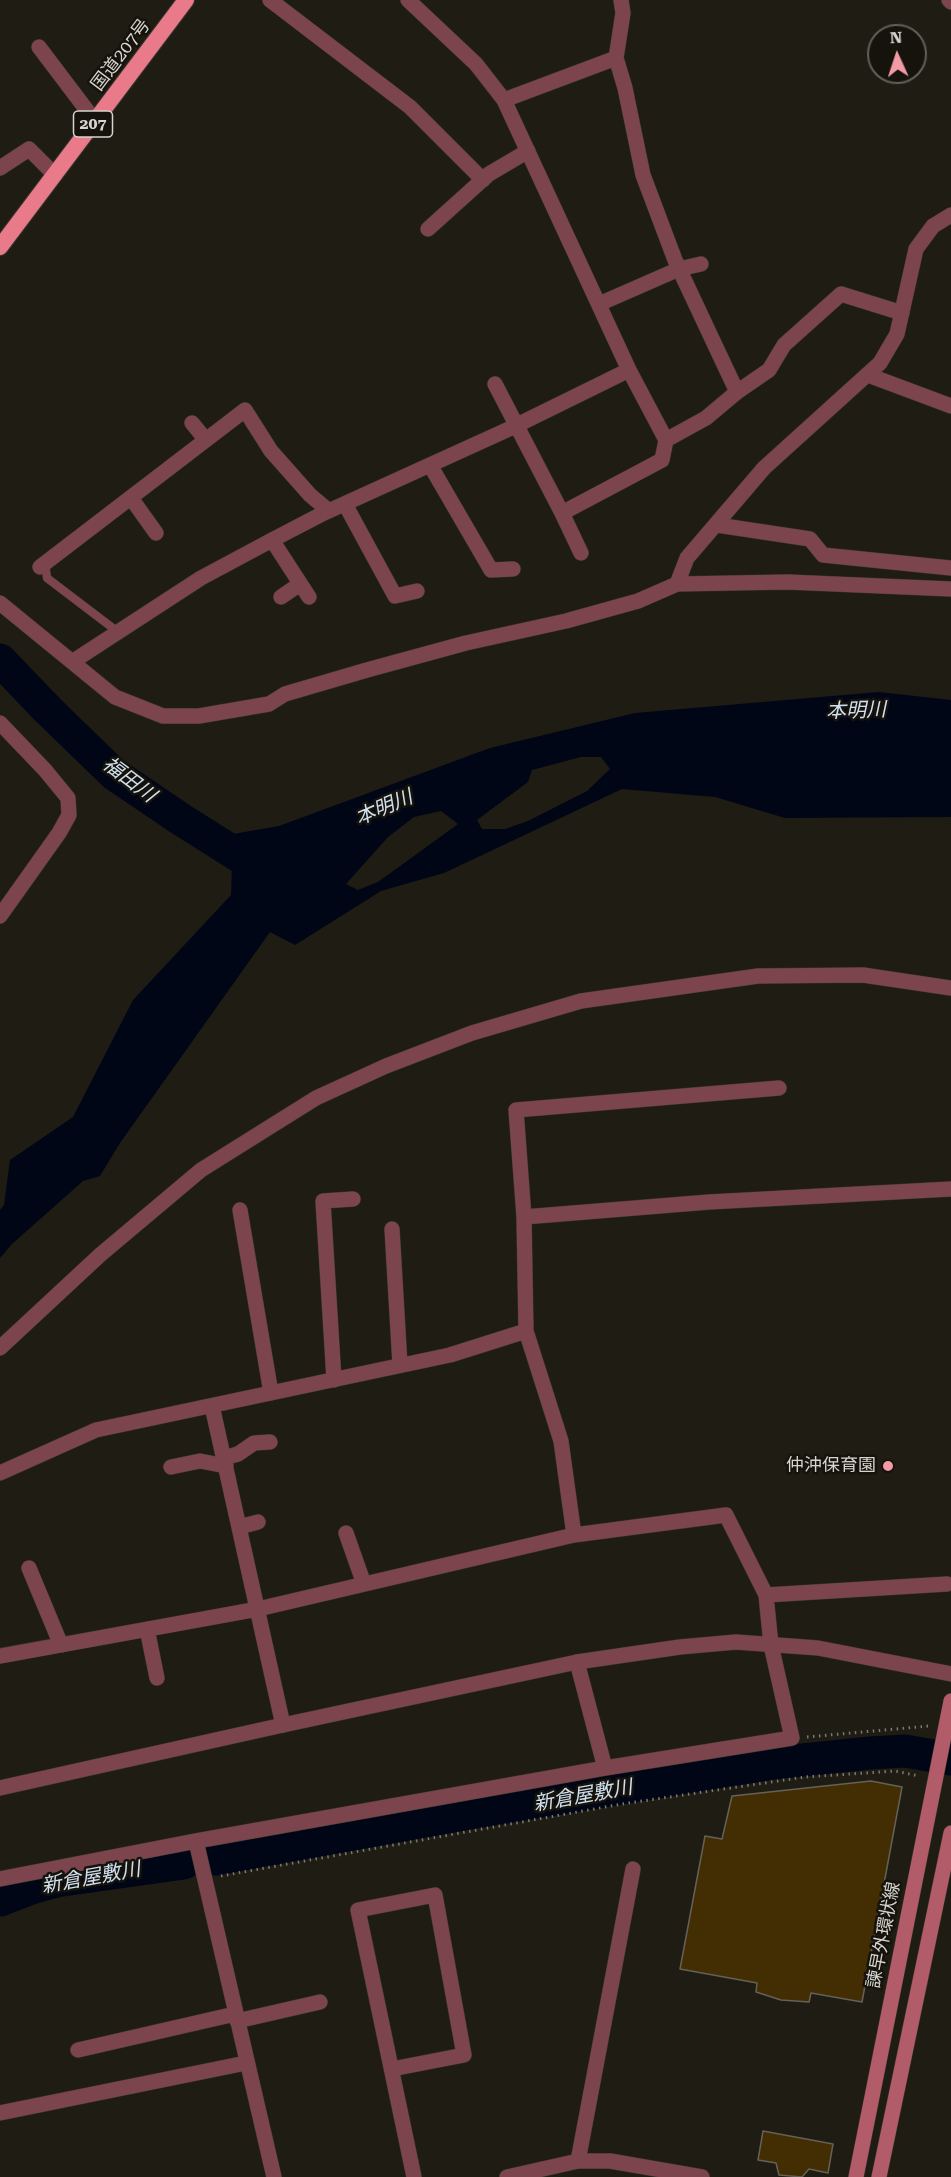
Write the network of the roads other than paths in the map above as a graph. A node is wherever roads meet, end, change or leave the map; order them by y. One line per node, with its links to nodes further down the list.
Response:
1 (186, 0): 8 (highway, 国道207号 / 207)
2 (270, 0): 12 (street)
3 (408, 0): 7 (street)
4 (621, 0): 6 (street)
5 (39, 47): 8 (street)
6 (616, 58): 7 (street); 17 (street)
7 (504, 100): 9 (street)
8 (95, 121): 11 (highway, 国道207号 / 207)
9 (528, 151): 12 (street); 18 (street)
10 (0, 168): 11 (street)
11 (55, 175): 15 (highway, 国道207号 / 207)
12 (483, 180): 14 (street)
13 (951, 215): 19 (street)
14 (428, 229)
15 (0, 248)
16 (701, 264): 17 (street)
17 (679, 269): 18 (street); 23 (street)
18 (599, 304): 20 (street)
19 (902, 313): 21 (street); 23 (street)
20 (629, 370): 26 (street); 28 (street)
21 (868, 375): 24 (street); 34 (street)
22 (495, 384): 26 (street)
23 (736, 392): 28 (street)
24 (951, 406)
25 (192, 423): 27 (street)
26 (517, 425): 29 (street); 33 (street)
27 (206, 440): 30 (street); 32 (street)
28 (666, 440): 33 (street)
29 (430, 465): 31 (street); 40 (street)
30 (131, 498): 35 (street); 38 (street)
31 (345, 504): 32 (street); 44 (street)
32 (328, 511): 36 (street)
33 (562, 513): 37 (street)
34 (717, 525): 39 (street); 42 (street)
35 (156, 533)
36 (272, 540): 41 (street); 48 (street)
37 (581, 554)
38 (43, 565): 48 (lane)
39 (951, 568)
40 (513, 569)
41 (300, 584): 45 (street); 46 (street)
42 (677, 584): 43 (street); 49 (street)
43 (951, 589)
44 (417, 591)
45 (281, 597)
46 (309, 597)
47 (0, 603): 49 (street)
48 (118, 632): 49 (street)
49 (72, 662)
50 (0, 723): 51 (street)
51 (0, 916)
52 (951, 988): 60 (street)
53 (779, 1088): 57 (street)
54 (951, 1189): 57 (street)
55 (353, 1198): 62 (street)
56 (240, 1210): 63 (street)
57 (524, 1217): 59 (street)
58 (392, 1229): 61 (street)
59 (526, 1331): 61 (street); 72 (street)
60 (0, 1348)
61 (400, 1365): 62 (street)
62 (334, 1380): 63 (street)
63 (271, 1393): 64 (street)
64 (212, 1406): 66 (street); 68 (street)
65 (270, 1442): 66 (street)
66 (225, 1462): 67 (street); 70 (street)
67 (171, 1467)
68 (0, 1473)
69 (258, 1522): 70 (street)
70 (239, 1527): 77 (street)
71 (346, 1533): 74 (street)
72 (574, 1535): 74 (street); 76 (street)
73 (29, 1568): 79 (street)
74 (364, 1584): 77 (street)
75 (947, 1584): 76 (street)
76 (766, 1595): 80 (street)
77 (258, 1609): 78 (street); 86 (street)
78 (147, 1629): 79 (street); 84 (street)
79 (61, 1645): 81 (street)
80 (771, 1645): 82 (street); 83 (street); 87 (street)
81 (0, 1656)
82 (577, 1662): 86 (street); 87 (street)
83 (951, 1674)
84 (157, 1678)
85 (951, 1701): 104 (main road, 諫早外環状線)
86 (283, 1725): 88 (street)
87 (605, 1768): 90 (street)
88 (0, 1788)
89 (951, 1833): 105 (main road)
90 (196, 1841): 92 (street); 94 (street)
91 (633, 1869): 99 (street)
92 (0, 1879)
93 (320, 2002): 94 (street)
94 (236, 2018): 95 (street); 96 (street)
95 (78, 2050)
96 (246, 2062): 98 (street); 101 (street)
97 (392, 2069): 97 (street); 102 (street)
98 (0, 2113)
99 (578, 2161): 100 (street); 103 (street)
100 (514, 2176)
101 (274, 2177)
102 (414, 2177)
103 (702, 2177)
104 (856, 2177)
105 (879, 2177)

